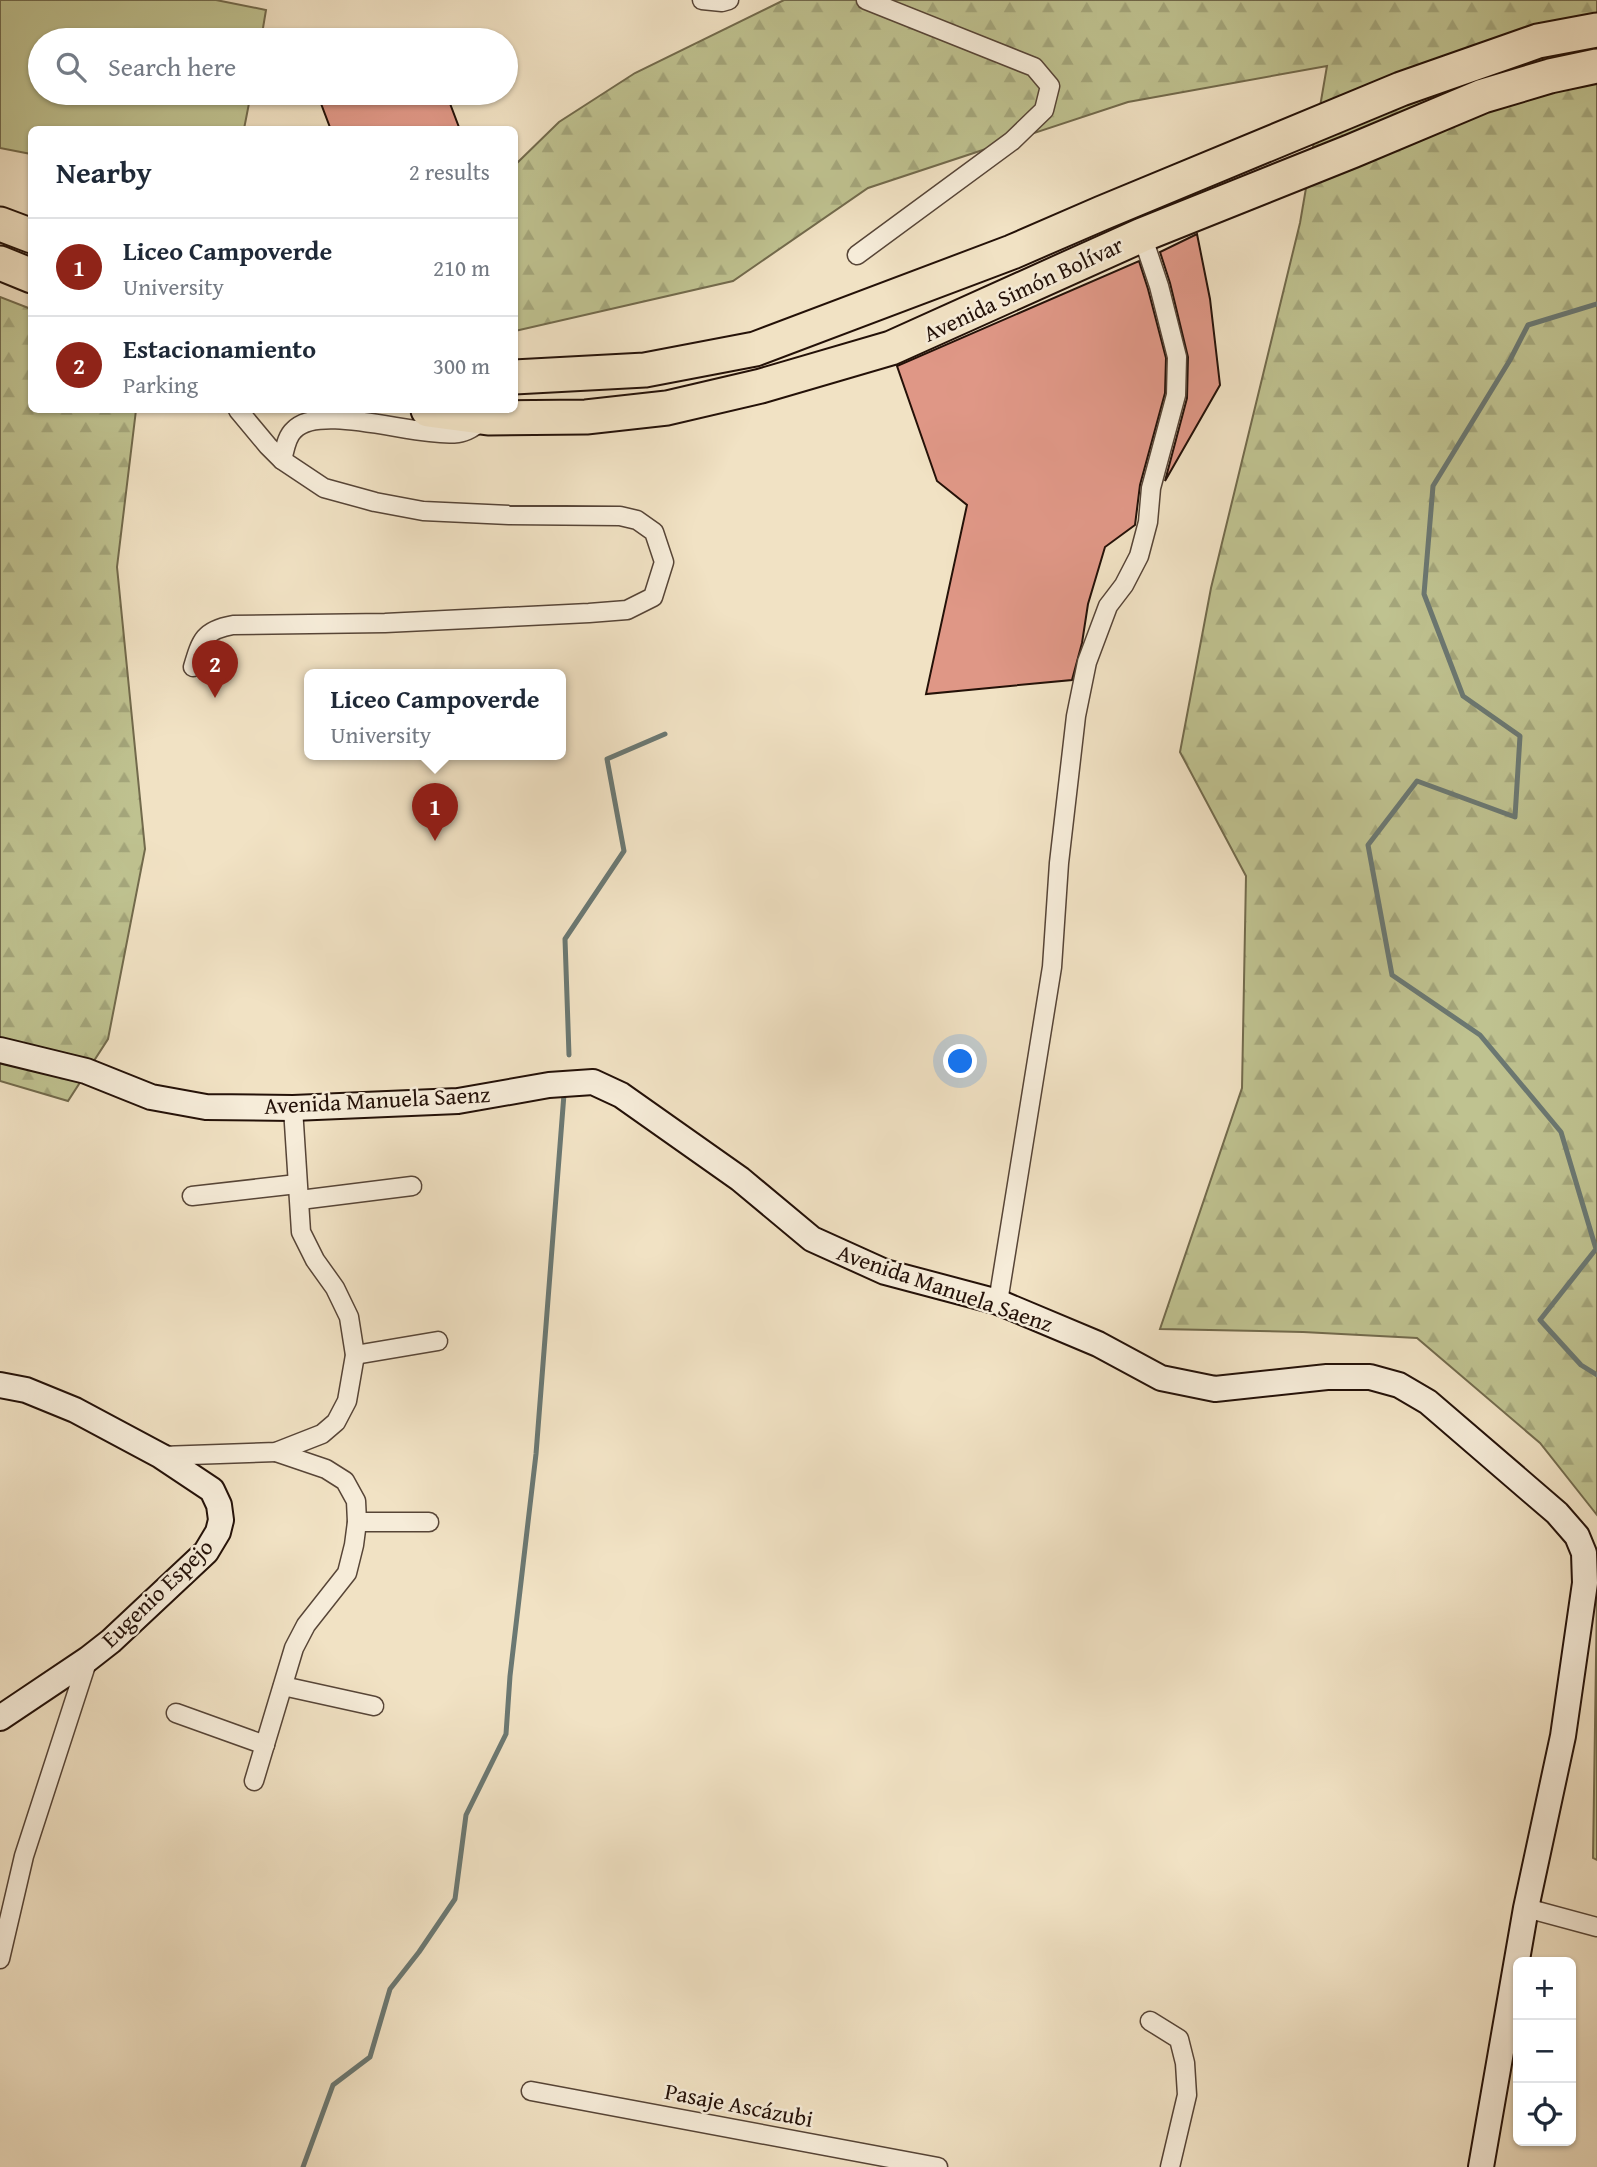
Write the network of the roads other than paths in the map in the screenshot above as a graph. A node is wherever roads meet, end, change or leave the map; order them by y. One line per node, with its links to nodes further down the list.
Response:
1 (702, 0): 2 (street)
2 (729, 0)
3 (866, 0): 9 (street)
4 (1597, 30): 12 (highway, Avenida Simón Bolívar)
5 (1597, 66): 7 (highway, Avenida Simón Bolívar)
6 (0, 225): 8 (highway)
7 (1142, 234): 15 (highway, Avenida Simón Bolívar); 23 (street)
8 (28, 235)
9 (857, 255)
10 (0, 263): 11 (highway)
11 (28, 274)
12 (518, 377)
13 (240, 413): 16 (street)
14 (450, 413): 15 (highway, Avenida Simón Bolívar)
15 (488, 418): 16 (street)
16 (282, 460): 17 (street)
17 (192, 667)
18 (0, 1050): 19 (street, Avenida Manuela Saenz)
19 (293, 1108): 21 (street); 23 (street, Avenida Manuela Saenz)
20 (412, 1186): 21 (street)
21 (298, 1192): 22 (street); 25 (street)
22 (192, 1196)
23 (998, 1301): 38 (street, Avenida Manuela Saenz)
24 (438, 1342): 25 (street)
25 (355, 1355): 27 (street)
26 (0, 1384): 28 (street, Eugenio Espejo)
27 (276, 1452): 28 (street); 29 (street)
28 (161, 1456): 31 (street, Eugenio Espejo)
29 (357, 1521): 30 (street); 32 (street)
30 (429, 1522)
31 (88, 1659): 35 (street, Eugenio Espejo); 40 (street)
32 (282, 1686): 33 (street); 36 (street)
33 (374, 1706)
34 (176, 1713): 36 (street)
35 (0, 1718)
36 (265, 1745): 37 (street)
37 (254, 1781)
38 (1526, 1908): 39 (street); 45 (street, Avenida Manuela Saenz)
39 (1597, 1927)
40 (0, 1959)
41 (1150, 2021): 44 (street)
42 (531, 2091): 43 (street, Pasaje Ascázubi)
43 (939, 2167)
44 (1170, 2167)
45 (1481, 2167)

